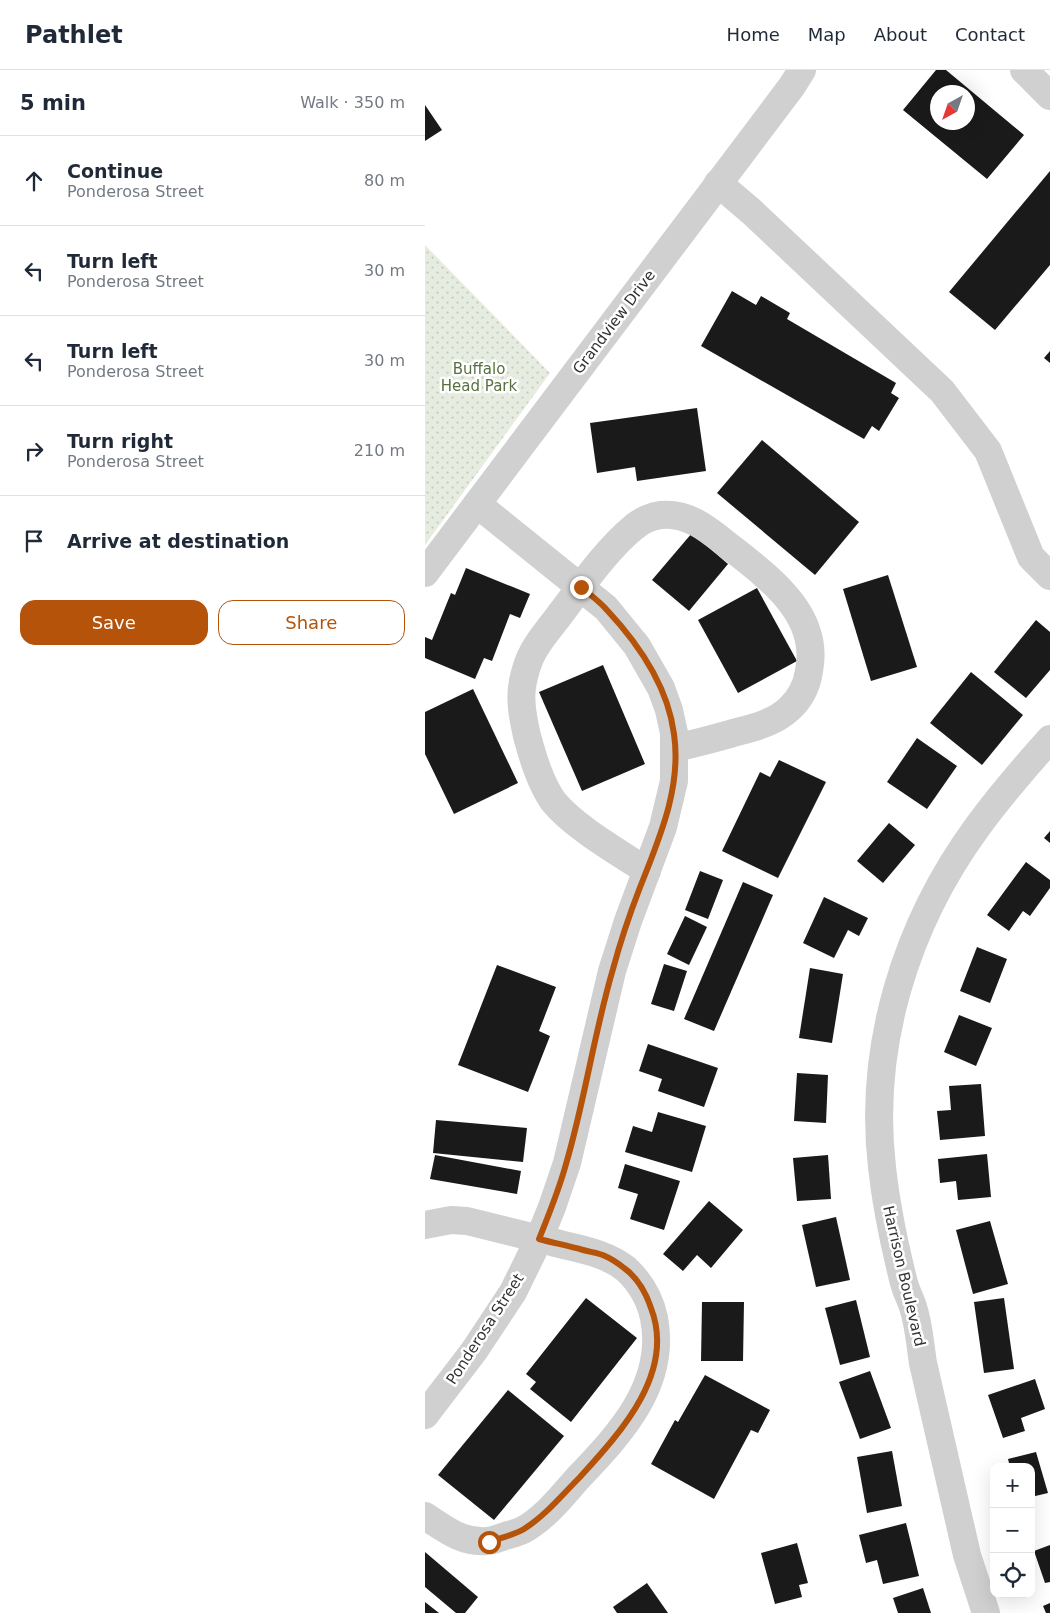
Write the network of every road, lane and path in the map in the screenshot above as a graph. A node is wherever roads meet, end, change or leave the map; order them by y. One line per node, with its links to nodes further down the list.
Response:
1 (802, 70): 4 (street, Grandview Drive)
2 (1027, 71): 3 (street)
3 (1050, 96)
4 (718, 183): 5 (street, Grandview Drive); 7 (street)
5 (477, 504): 6 (street, Grandview Drive); 8 (street, Ponderosa Street)
6 (425, 573)
7 (1050, 576)
8 (581, 587): 10 (street, Ponderosa Street); 10 (street); 11 (street)
9 (1050, 739): 16 (street, Harrison Boulevard)
10 (675, 748): 11 (street, Ponderosa Street)
11 (647, 871): 13 (street, Ponderosa Street)
12 (425, 1225): 13 (street)
13 (539, 1239): 14 (street, Ponderosa Street); 15 (street)
14 (425, 1415)
15 (425, 1516)
16 (985, 1613)

